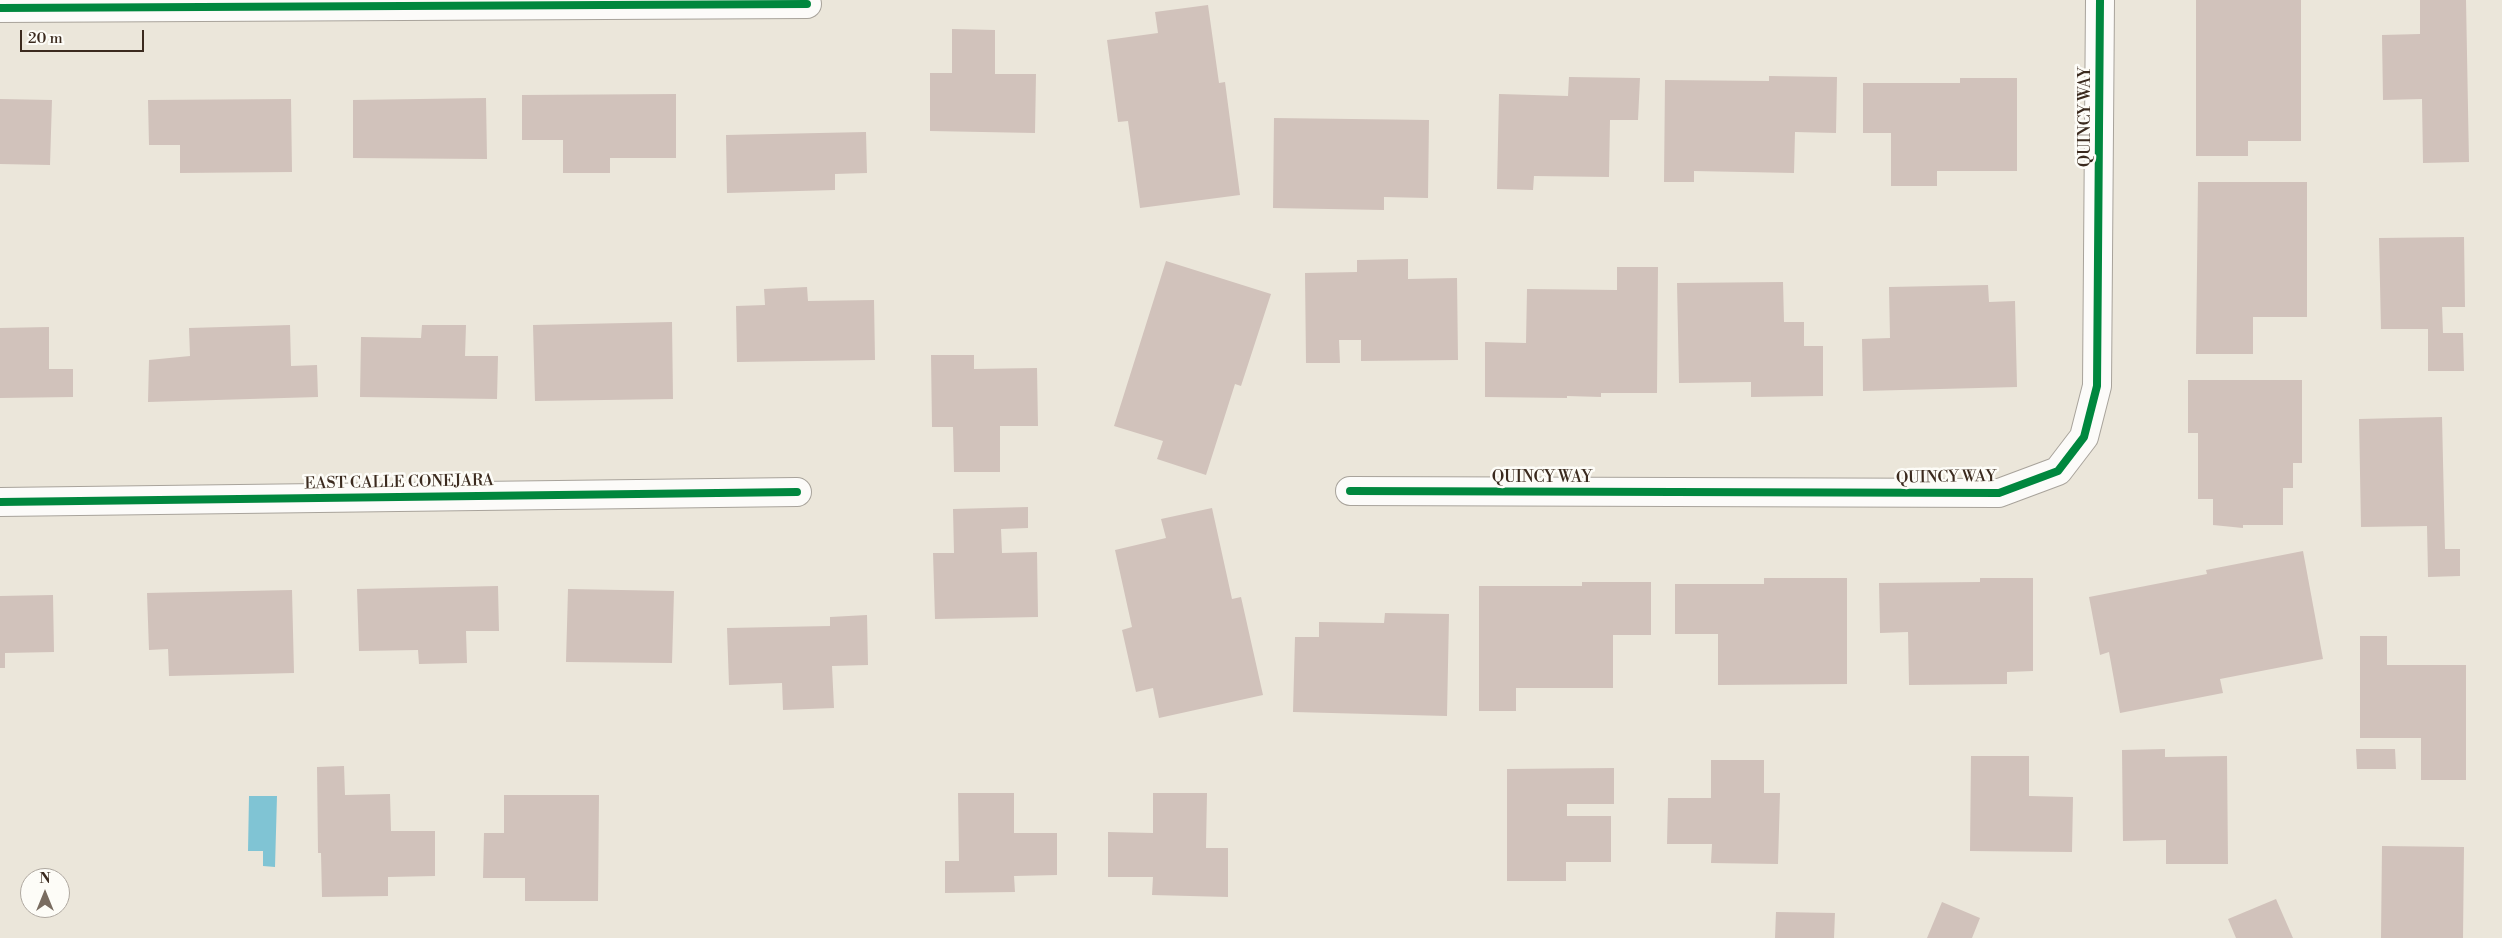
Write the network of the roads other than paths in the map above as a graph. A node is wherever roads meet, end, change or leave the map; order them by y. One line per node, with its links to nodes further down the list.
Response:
1 (2100, 0): 4 (street, QUINCY WAY)
2 (807, 4): 3 (street)
3 (0, 8)
4 (1350, 491)
5 (797, 492): 6 (street, EAST CALLE CONEJARA)
6 (0, 502)

